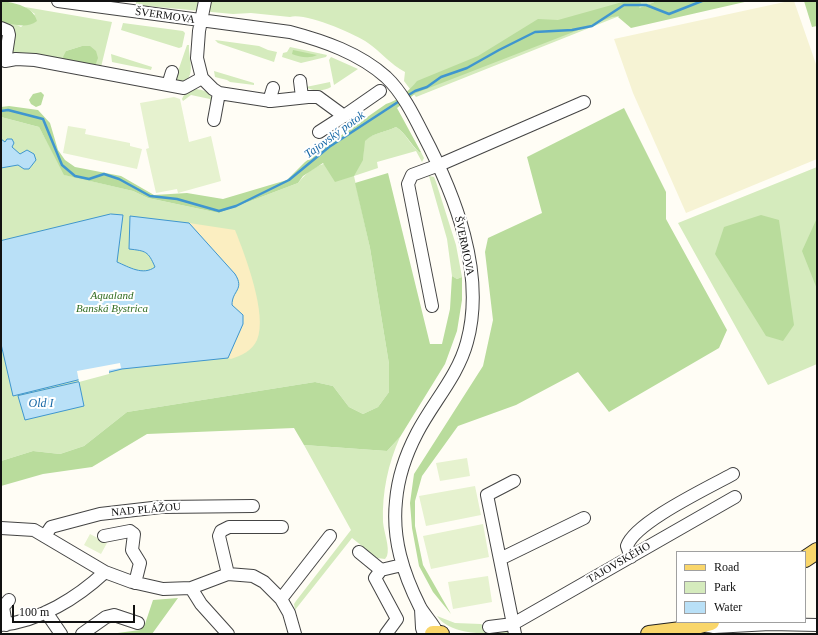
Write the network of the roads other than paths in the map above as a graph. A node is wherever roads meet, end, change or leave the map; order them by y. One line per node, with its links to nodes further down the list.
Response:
1 (58, 1): 3 (street, ŠVERMOVA)
2 (205, 1): 4 (street)
3 (87, 3): 4 (street, ŠVERMOVA)
4 (200, 22): 7 (street, ŠVERMOVA); 19 (street, ŠVERMOVA)
5 (1, 28): 9 (street)
6 (172, 72): 9 (street)
7 (202, 78): 9 (street); 12 (street)
8 (300, 81): 13 (street)
9 (168, 85)
10 (273, 88): 14 (street)
11 (380, 92): 16 (street)
12 (219, 93): 14 (street); 17 (street)
13 (302, 97): 14 (street); 16 (street)
14 (269, 101)
15 (584, 102): 19 (street)
16 (344, 116): 18 (street)
17 (214, 120)
18 (318, 132)
19 (439, 166): 20 (street); 36 (street, ŠVERMOVA)
20 (432, 306)
21 (733, 474): 23 (street)
22 (514, 482): 34 (street)
23 (716, 484): 33 (street); 33 (street, TAJOVSKÉHO)
24 (253, 506): 28 (street, NAD PLÁŽOU)
25 (584, 518): 34 (street)
26 (282, 527): 39 (street)
27 (1, 528): 28 (street)
28 (44, 536): 38 (street)
29 (104, 536): 40 (street)
30 (330, 536): 42 (street)
31 (817, 551): 35 (main road)
32 (359, 552): 37 (street)
33 (631, 557): 52 (street, TAJOVSKÉHO)
34 (500, 559): 52 (street)
35 (806, 559)
36 (402, 565): 37 (street); 44 (street, ŠVERMOVA)
37 (381, 570): 58 (street)
38 (106, 572): 40 (street); 45 (street)
39 (228, 574): 41 (street); 42 (street)
40 (135, 583): 41 (street)
41 (191, 588): 56 (street)
42 (281, 599): 57 (street)
43 (9, 600): 49 (street)
44 (421, 609): 59 (street, ŠVERMOVA); 61 (street, ŠVERMOVA)
45 (46, 612): 49 (street); 54 (street)
46 (138, 623): 55 (street)
47 (707, 623): 48 (street); 63 (main road)
48 (767, 623): 53 (street)
49 (3, 625)
50 (817, 625): 53 (street)
51 (488, 627): 52 (street)
52 (514, 629)
53 (804, 629)
54 (60, 634)
55 (82, 634)
56 (228, 634)
57 (295, 634)
58 (386, 634)
59 (424, 634)
60 (433, 634): 61 (main road)
61 (438, 634): 62 (main road)
62 (441, 634)
63 (650, 634)

